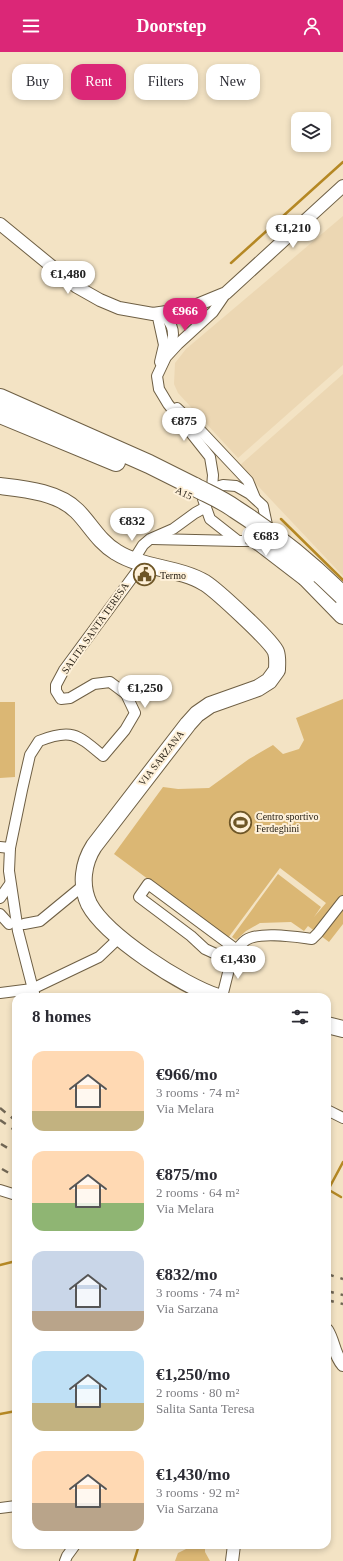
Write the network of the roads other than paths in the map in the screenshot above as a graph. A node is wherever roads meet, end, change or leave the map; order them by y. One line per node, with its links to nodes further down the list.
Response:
1 (343, 186): 3 (street)
2 (0, 224): 4 (street)
3 (226, 293): 4 (street); 5 (street)
4 (160, 313): 5 (street); 6 (street)
5 (166, 357): 6 (street)
6 (158, 370): 7 (street)
7 (162, 395): 12 (street); 13 (street)
8 (0, 398): 10 (highway, A15)
9 (0, 414): 10 (highway, A15)
10 (147, 469): 12 (highway, A15 / A15)
11 (0, 486): 20 (main road, VIA SARZANA)
12 (199, 490): 13 (street); 14 (street); 21 (highway, A15 / A15, bridge); 23 (highway, A15 / A15, bridge)
13 (256, 500): 15 (street)
14 (206, 507): 16 (street); 17 (street)
15 (267, 525): 18 (street); 19 (street)
16 (150, 539): 17 (street); 20 (street)
17 (238, 541): 18 (street)
18 (251, 541): 19 (street)
19 (287, 554): 22 (street)
20 (138, 562): 24 (street, SALITA SANTA TERESA); 26 (main road, VIA SARZANA)
21 (343, 596)
22 (343, 604)
23 (343, 615)
24 (5, 847): 25 (street)
25 (10, 884): 27 (street); 36 (street)
26 (85, 884): 31 (street); 32 (main road, VIA SARZANA)
27 (0, 898)
28 (343, 901): 33 (street)
29 (0, 914): 30 (street)
30 (9, 924)
31 (24, 924)
32 (120, 937): 36 (street); 37 (main road, VIA SARZANA)
33 (237, 950): 34 (street); 34 (street)
34 (231, 961): 38 (street)
35 (0, 993): 36 (street)
36 (34, 993)
37 (208, 993)
38 (223, 993)
39 (331, 1026): 40 (main road)
40 (343, 1029)
41 (331, 1112): 42 (street)
42 (343, 1118)
43 (0, 1190): 44 (street)
44 (12, 1193)
45 (331, 1336): 46 (street)
46 (343, 1365)
47 (12, 1506): 48 (street)
48 (0, 1508)
49 (72, 1549): 51 (street)
50 (234, 1549): 52 (street)
51 (65, 1561)
52 (232, 1561)

